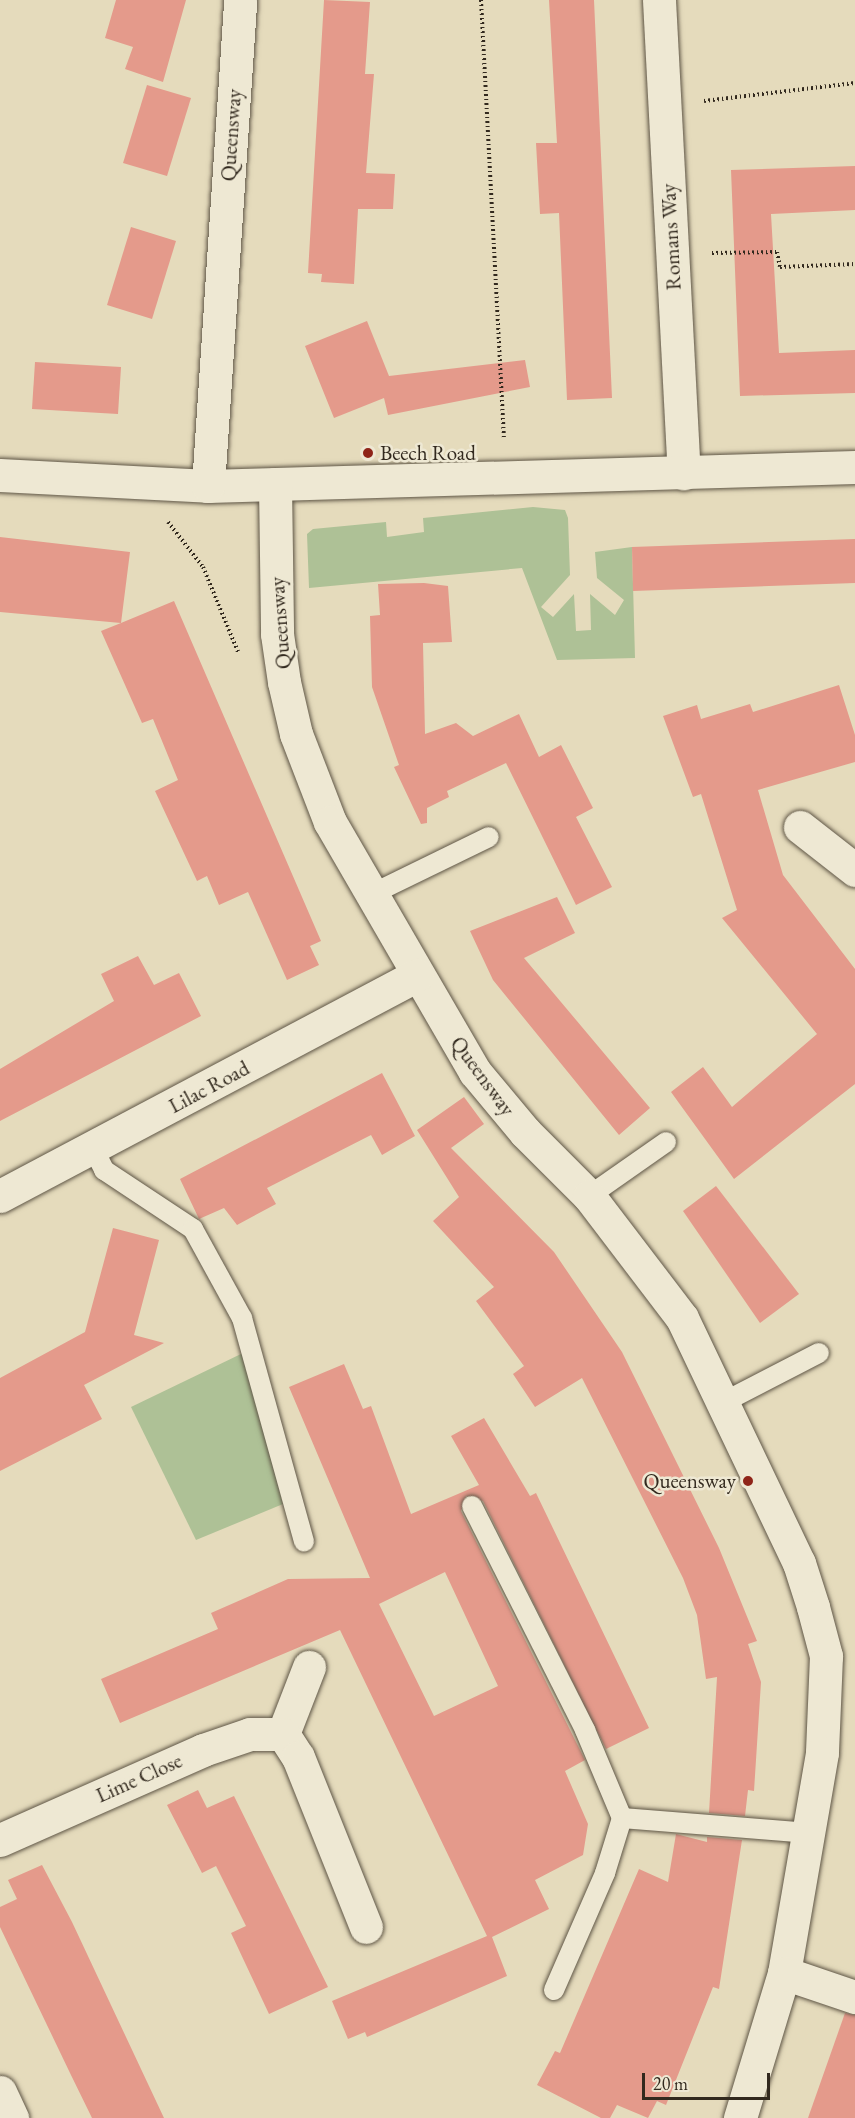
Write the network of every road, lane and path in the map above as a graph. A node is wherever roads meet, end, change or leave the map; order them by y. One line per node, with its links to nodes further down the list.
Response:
1 (240, 0): 14 (street, Queensway)
2 (481, 0): 11 (path)
3 (658, 0): 5 (street, Romans Way)
4 (855, 83): 5 (path)
5 (664, 104): 6 (street, Romans Way)
6 (672, 254): 7 (path); 9 (street, Romans Way)
7 (855, 264)
8 (855, 468): 9 (street)
9 (684, 473): 11 (street)
10 (0, 475): 13 (street)
11 (506, 479): 12 (street)
12 (276, 484): 14 (street); 15 (street, Queensway)
13 (159, 485): 14 (street); 15 (path)
14 (208, 486)
15 (284, 682): 19 (street, Queensway)
16 (800, 826): 18 (street)
17 (489, 837): 19 (lane)
18 (852, 860)
19 (370, 895): 20 (street, Queensway)
20 (417, 975): 22 (street, Lilac Road); 24 (street, Queensway)
21 (666, 1142): 24 (lane)
22 (93, 1148): 23 (street, Lilac Road); 28 (lane)
23 (0, 1196)
24 (589, 1196): 26 (street, Queensway)
25 (819, 1353): 26 (lane)
26 (722, 1403): 32 (street, Queensway)
27 (472, 1506): 31 (lane)
28 (304, 1542)
29 (309, 1667): 30 (street)
30 (283, 1734): 33 (street, Lime Close); 34 (street)
31 (622, 1818): 32 (lane); 36 (lane)
32 (809, 1833): 35 (street, Queensway)
33 (0, 1839)
34 (366, 1927)
35 (784, 1973): 37 (street); 40 (street, Queensway)
36 (554, 1990)
37 (855, 1997)
38 (0, 2092): 39 (street)
39 (12, 2118)
40 (741, 2118)

